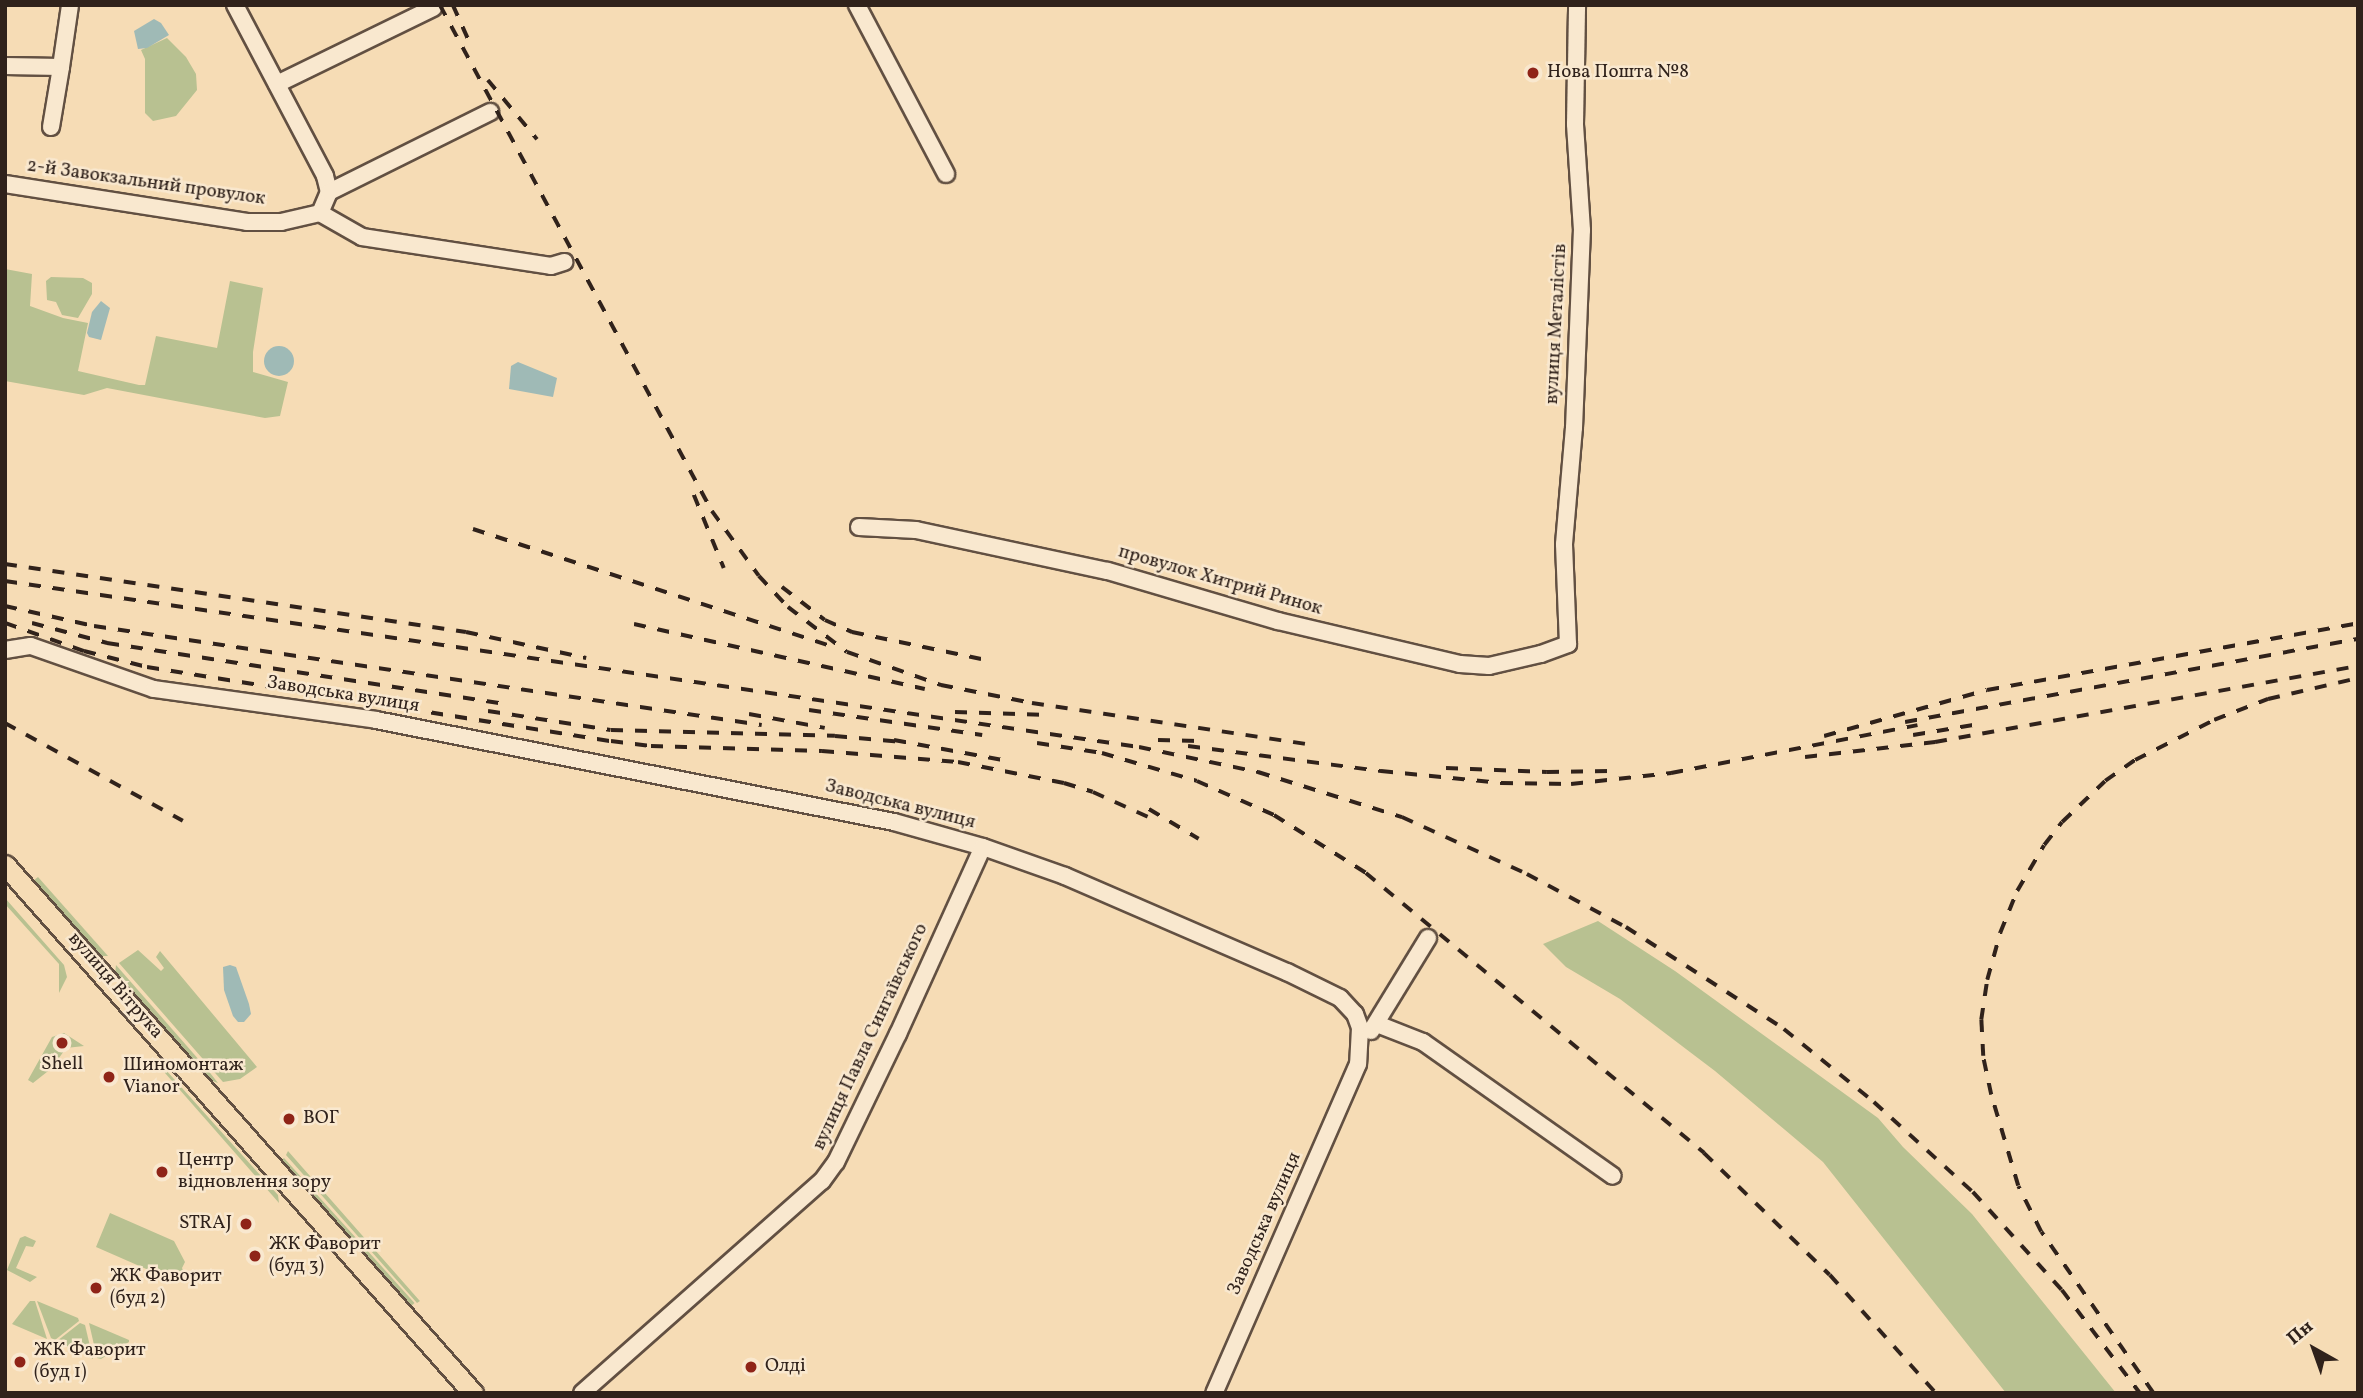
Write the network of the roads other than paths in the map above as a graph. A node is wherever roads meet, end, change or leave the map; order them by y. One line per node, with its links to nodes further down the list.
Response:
1 (69, 5): 7 (street)
2 (235, 5): 8 (street)
3 (857, 5): 11 (street)
4 (1577, 5): 17 (street, вулиця Металістів)
5 (433, 8): 8 (street)
6 (5, 65): 7 (street)
7 (61, 67): 10 (street)
8 (277, 84): 13 (street)
9 (490, 112): 13 (street)
10 (51, 127)
11 (946, 174)
12 (5, 184): 14 (street, 2-й Завокзальний провулок)
13 (329, 192): 14 (street)
14 (320, 213): 15 (street)
15 (564, 262)
16 (859, 527): 17 (street, провулок Хитрий Ринок)
17 (1568, 643)
18 (5, 650): 19 (street, Заводська вулиця)
19 (983, 847): 24 (street, Заводська вулиця); 28 (street, вулиця Павла Сингаївського)
20 (5, 865): 27 (main road, вулиця Вітрука)
21 (5, 876): 26 (main road, вулиця Вітрука)
22 (1428, 938): 23 (street)
23 (1377, 1024): 24 (street); 25 (street)
24 (1361, 1035): 29 (street, Заводська вулиця)
25 (1612, 1176)
26 (462, 1393)
27 (473, 1393)
28 (582, 1393)
29 (1214, 1393)

